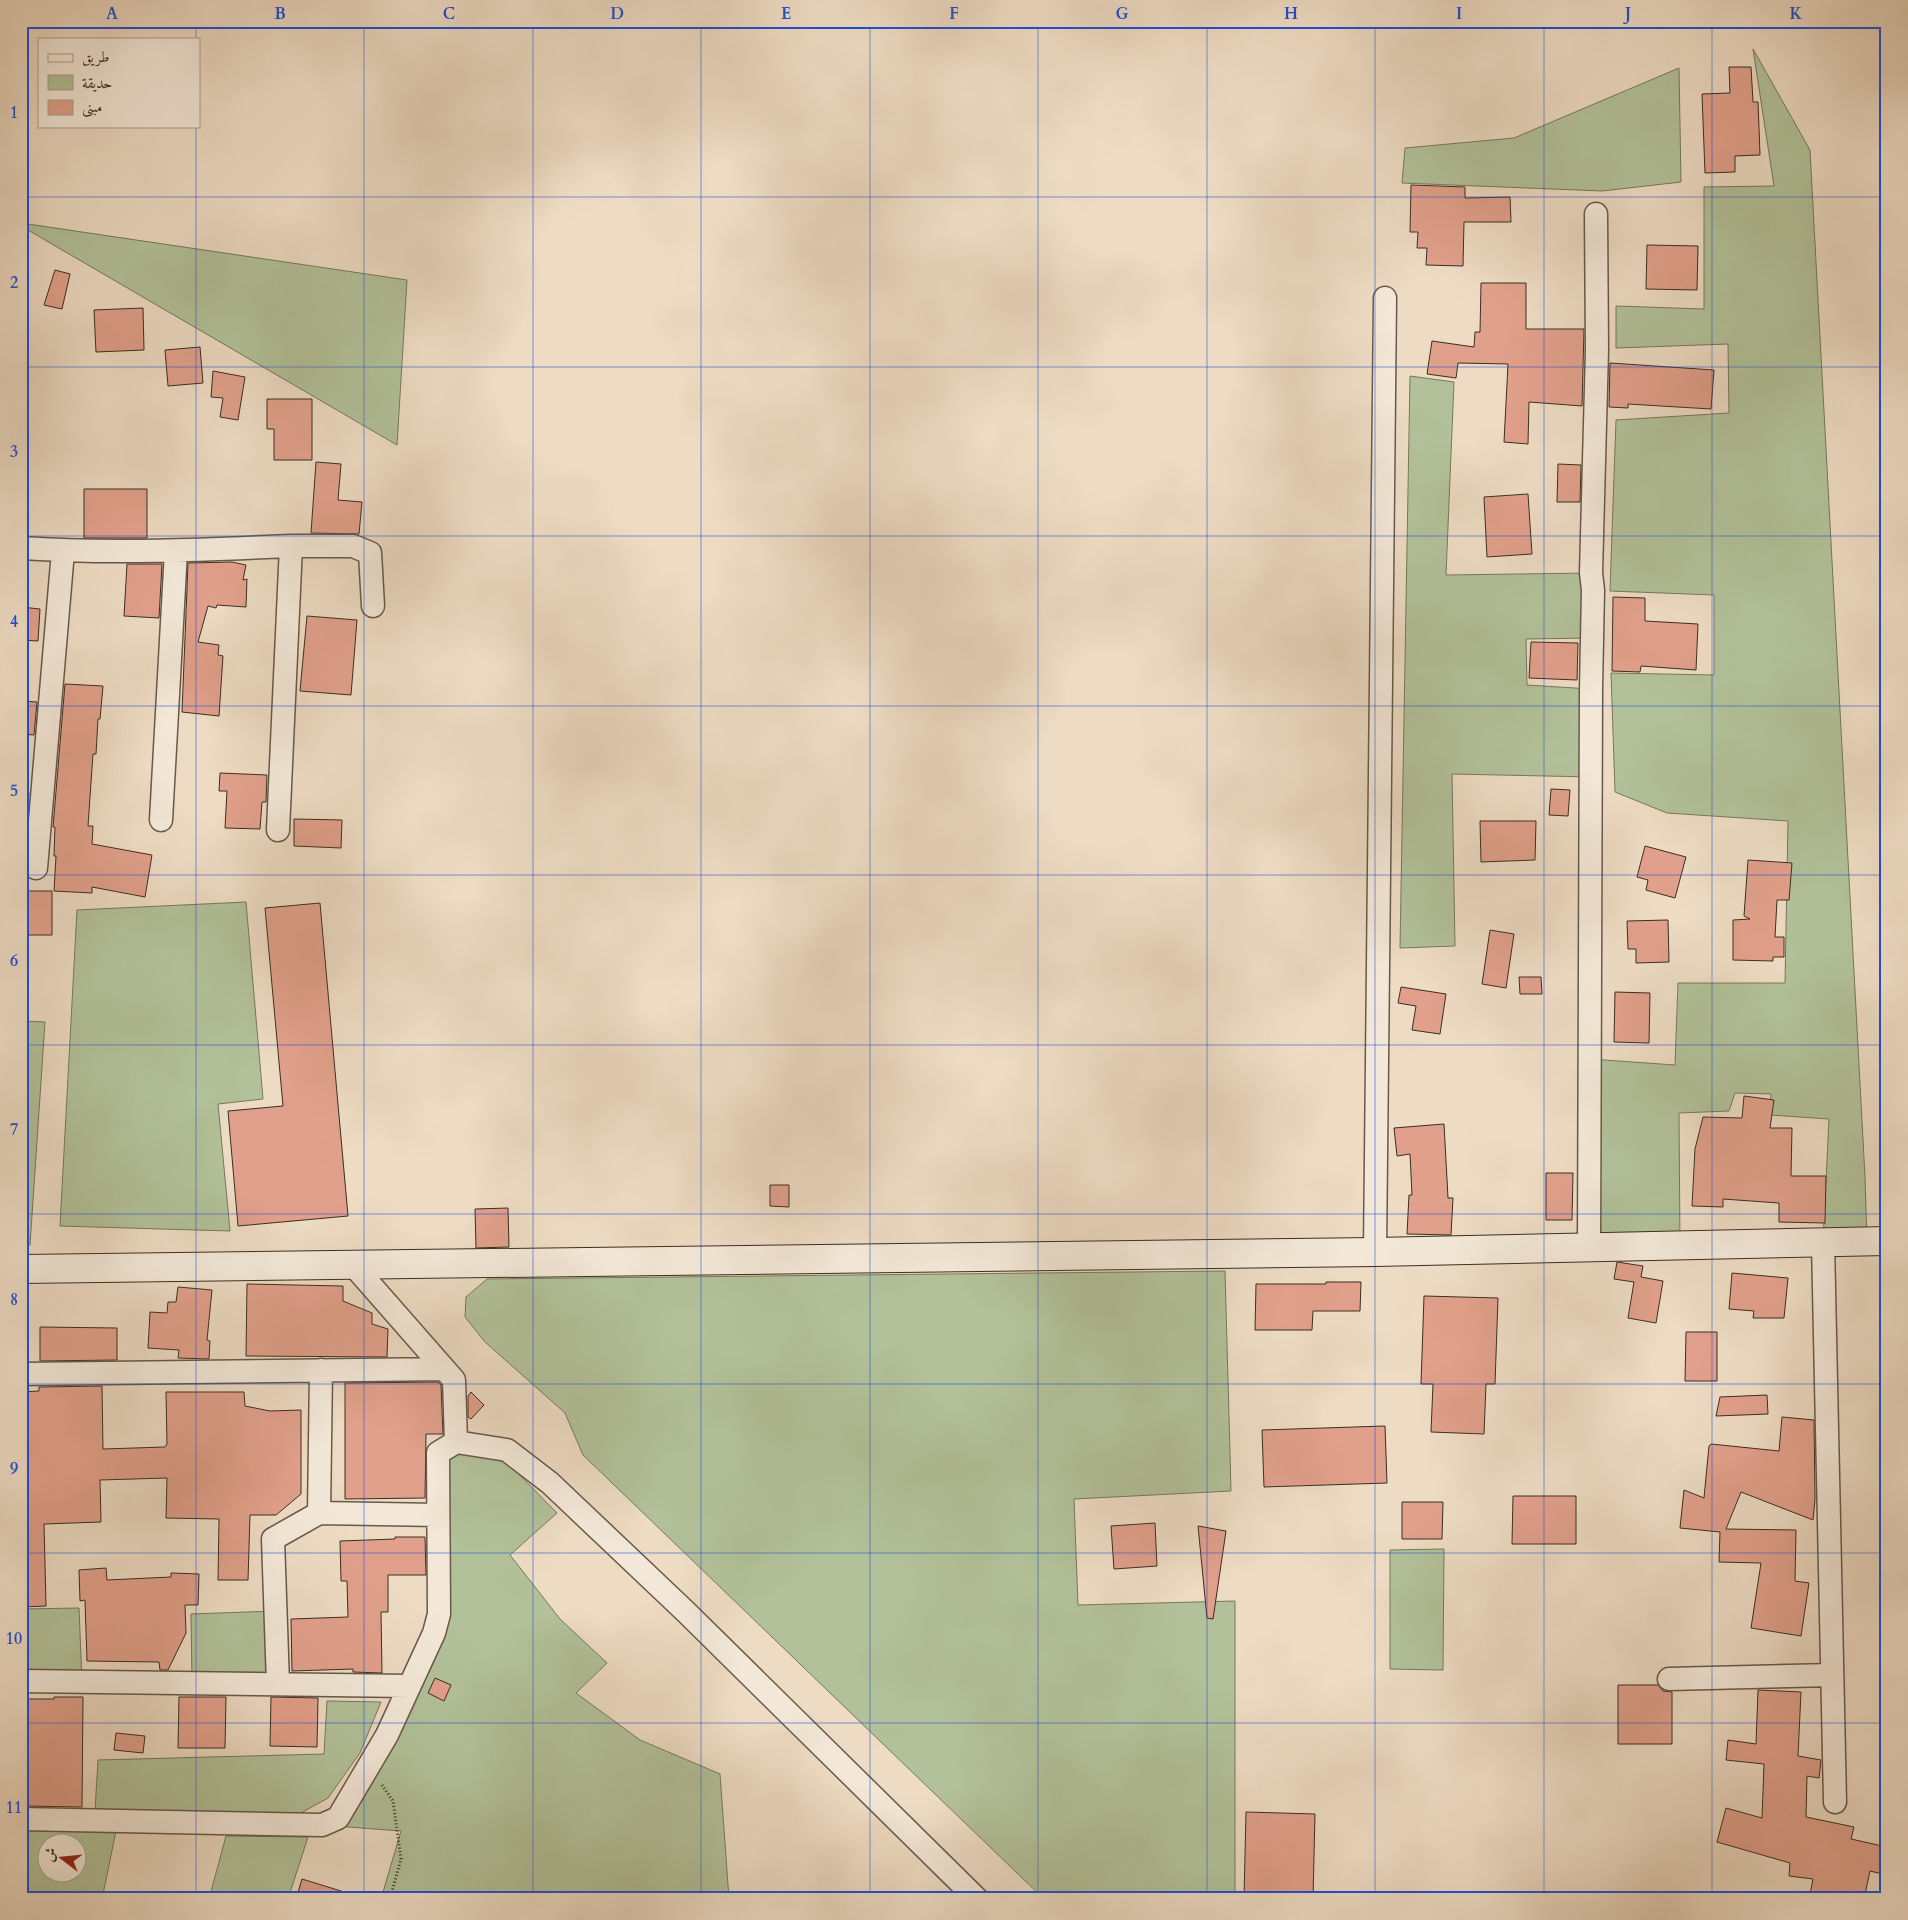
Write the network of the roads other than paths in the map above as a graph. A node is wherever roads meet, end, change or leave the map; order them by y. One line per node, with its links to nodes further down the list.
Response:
1 (1596, 214): 13 (street)
2 (1385, 298): 14 (street)
3 (291, 546): 6 (street); 7 (street); 9 (street)
4 (21, 548): 5 (street)
5 (63, 551): 6 (street); 10 (street)
6 (176, 551): 8 (street)
7 (373, 606)
8 (161, 820)
9 (278, 830)
10 (36, 868)
11 (1887, 1241): 12 (street)
12 (1823, 1242): 13 (street); 23 (street)
13 (1589, 1249): 14 (street)
14 (1375, 1252): 15 (street)
15 (354, 1266): 16 (street); 17 (street)
16 (21, 1269)
17 (444, 1368): 18 (street); 20 (street)
18 (321, 1370): 19 (street); 21 (street)
19 (21, 1374)
20 (456, 1442): 22 (street); 30 (street)
21 (320, 1512): 22 (street); 26 (street)
22 (438, 1515): 27 (street)
23 (1832, 1675): 24 (street); 28 (street)
24 (1669, 1679)
25 (21, 1681): 26 (street)
26 (278, 1684): 27 (street)
27 (410, 1686): 29 (street)
28 (1835, 1802)
29 (21, 1819)
30 (977, 1899)

